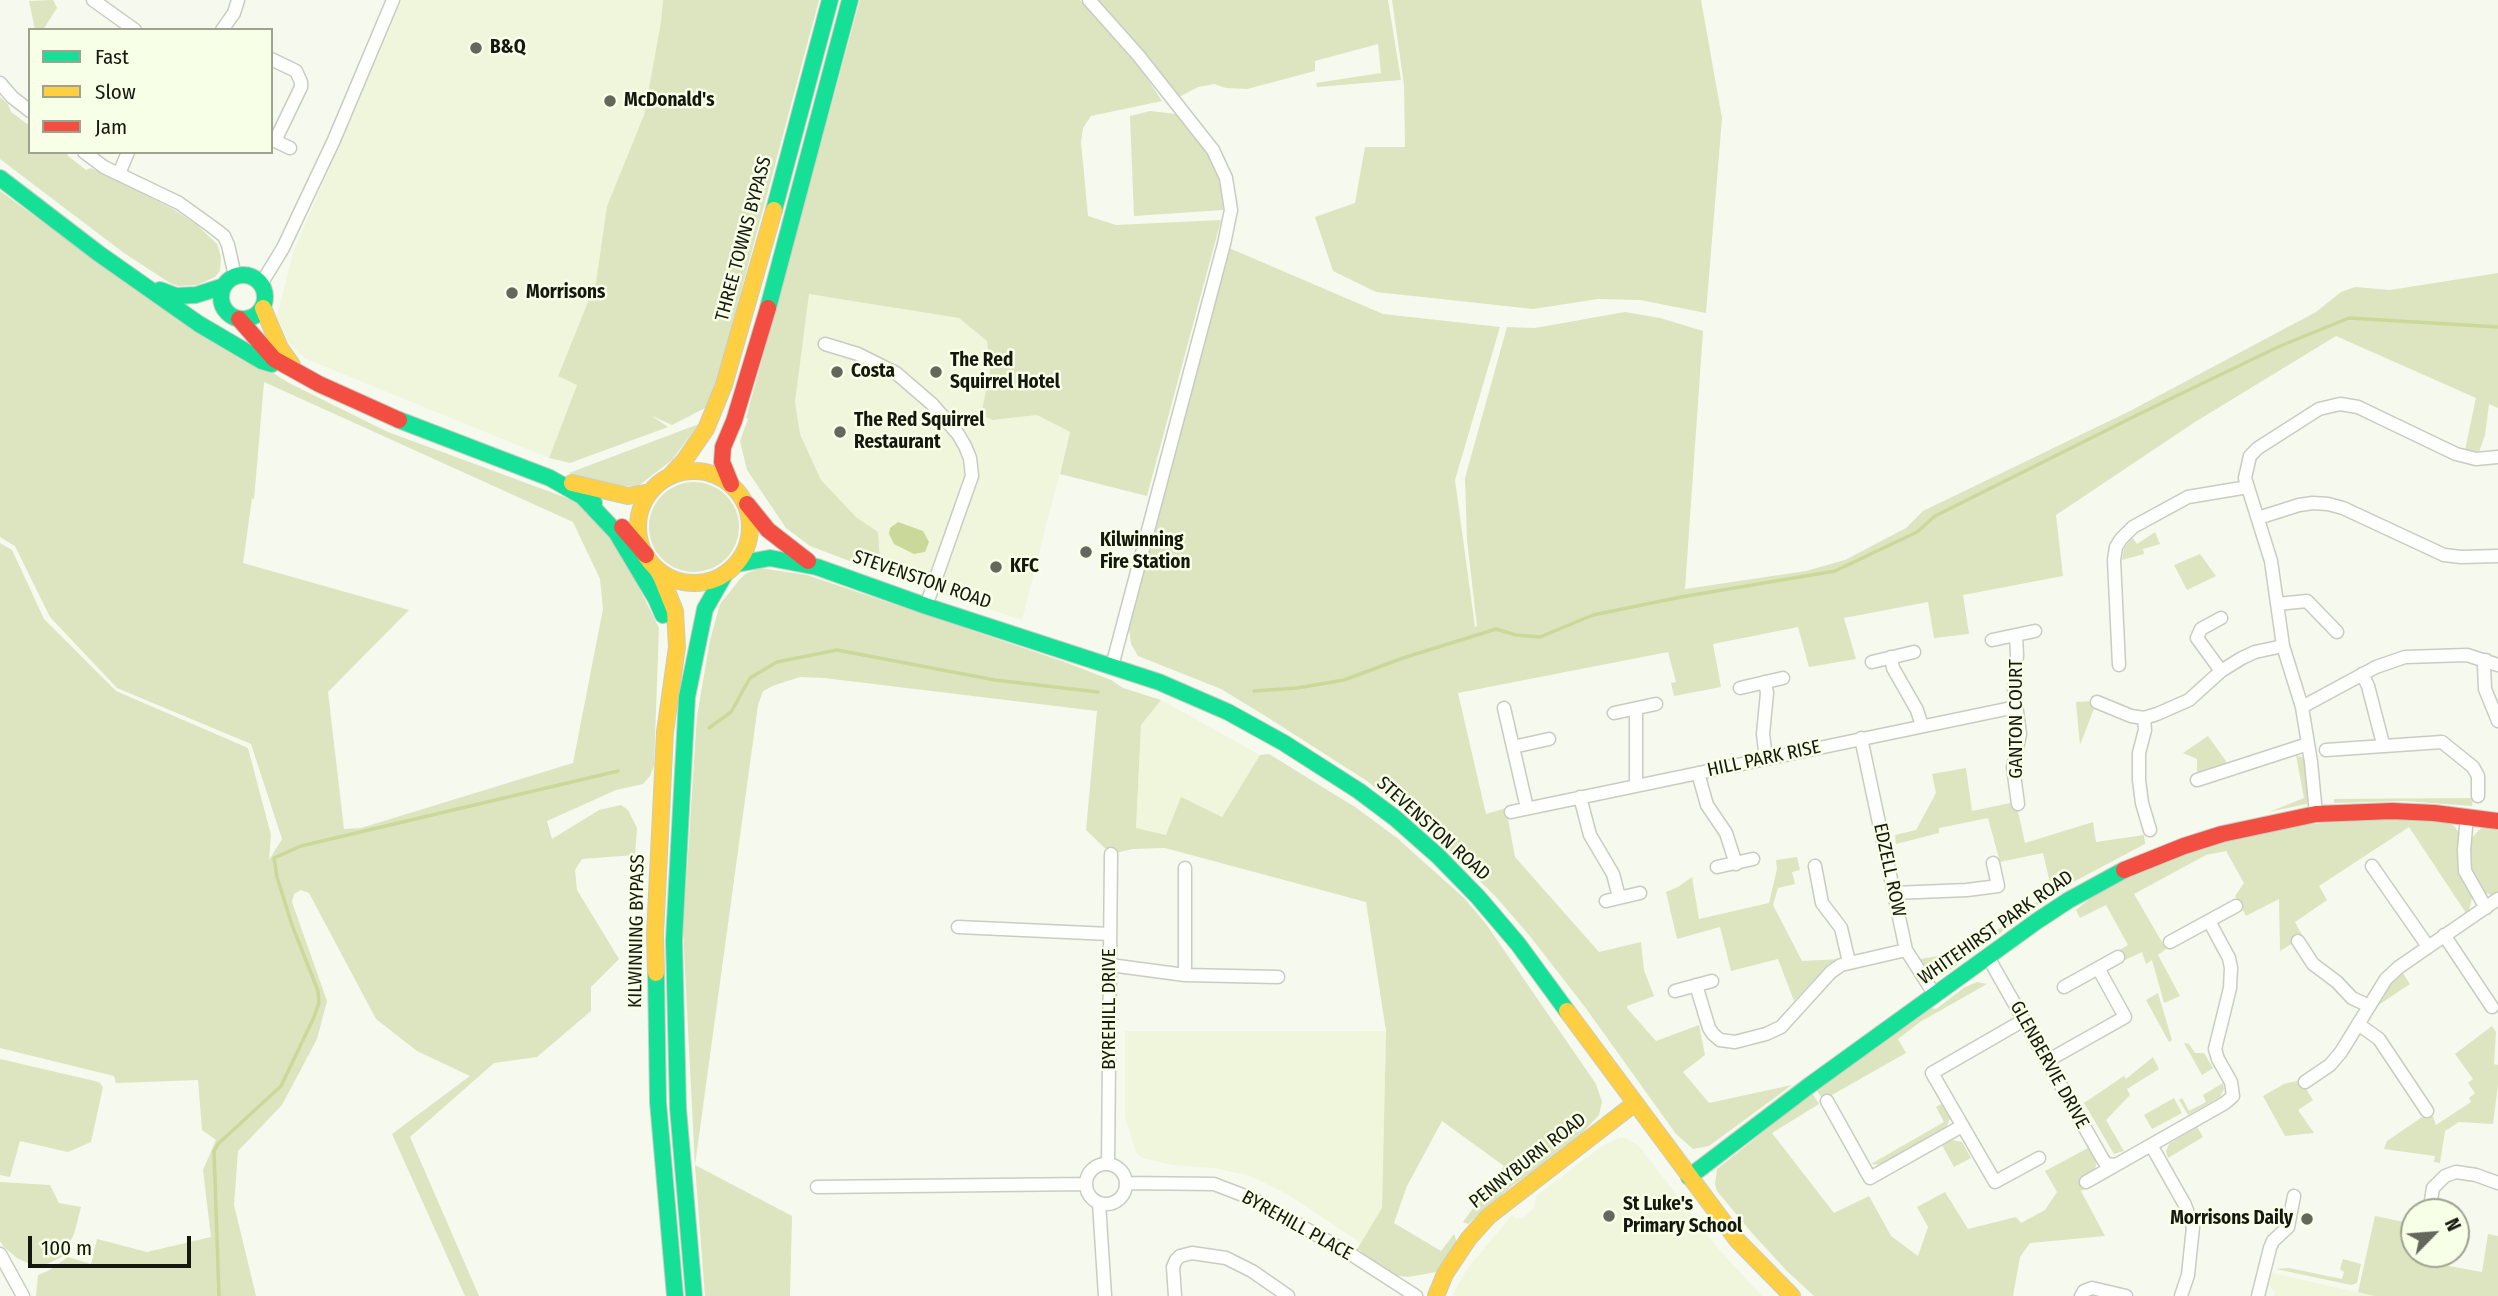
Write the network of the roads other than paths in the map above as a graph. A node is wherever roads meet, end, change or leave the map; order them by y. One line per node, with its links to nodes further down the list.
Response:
1 (93, 0): 7 (street)
2 (238, 0): 8 (street)
3 (393, 0): 20 (street)
4 (830, 0): 27 (main road, THREE TOWNS BYPASS)
5 (850, 0): 29 (main road, THREE TOWNS BYPASS)
6 (1088, 0): 54 (street)
7 (132, 28)
8 (228, 28)
9 (273, 60): 12 (street)
10 (0, 83): 11 (street)
11 (28, 109)
12 (273, 140): 13 (street)
13 (290, 148)
14 (87, 154): 16 (street)
15 (127, 154): 16 (street)
16 (119, 174): 18 (street)
17 (0, 178): 19 (main road)
18 (229, 281): 19 (main road); 20 (main road); 23 (main road)
19 (142, 284): 21 (main road)
20 (261, 284): 22 (main road)
21 (168, 301): 23 (main road); 25 (main road)
22 (263, 308): 23 (main road); 25 (main road)
23 (235, 318): 25 (main road)
24 (825, 344): 41 (street)
25 (297, 371): 28 (main road)
26 (2498, 457): 30 (street)
27 (670, 476): 29 (main road); 31 (main road)
28 (550, 478): 31 (main road); 32 (main road)
29 (731, 484): 33 (main road)
30 (2248, 487): 34 (street); 52 (street)
31 (650, 492): 35 (main road)
32 (582, 496): 35 (main road); 53 (main road)
33 (745, 502): 37 (main road); 38 (main road)
34 (2258, 518): 36 (street); 40 (street)
35 (646, 555): 39 (main road)
36 (2498, 556)
37 (817, 567): 38 (main road); 41 (main road, STEVENSTON ROAD)
38 (731, 569): 39 (main road); 150 (main road, KILWINNING BYPASS)
39 (659, 570): 53 (main road, KILWINNING BYPASS)
40 (2277, 604): 44 (street); 47 (street)
41 (926, 606): 54 (main road, STEVENSTON ROAD)
42 (2221, 618): 55 (street)
43 (2035, 631): 45 (street, GANTON COURT)
44 (2337, 632)
45 (2016, 635): 46 (street, GANTON COURT); 63 (street, GANTON COURT)
46 (1992, 640)
47 (2283, 646): 55 (street); 62 (street)
48 (1914, 652): 49 (street)
49 (1891, 657): 50 (street); 69 (street)
50 (1872, 662)
51 (2492, 663): 56 (street); 68 (street)
52 (2119, 665)
53 (673, 666): 149 (main road, KILWINNING BYPASS)
54 (1112, 666): 131 (main road, STEVENSTON ROAD)
55 (2221, 671): 67 (street)
56 (2362, 674): 62 (street); 73 (street)
57 (1783, 678): 58 (street)
58 (1765, 682): 59 (street); 76 (street)
59 (1740, 688)
60 (2097, 702): 67 (street)
61 (1656, 705): 65 (street)
62 (2302, 706): 72 (street)
63 (2016, 707): 69 (street, HILL PARK RISE); 82 (street, GANTON COURT)
64 (1504, 708): 74 (street)
65 (1636, 709): 66 (street); 79 (street)
66 (1614, 713)
67 (2144, 718): 88 (street)
68 (2498, 721)
69 (1922, 726): 70 (street, HILL PARK RISE)
70 (1861, 738): 76 (street, HILL PARK RISE); 98 (street, EDZELL ROW)
71 (1549, 739): 74 (street)
72 (2308, 744): 78 (street); 85 (street)
73 (2383, 744): 75 (street); 80 (street)
74 (1513, 747): 83 (street)
75 (2326, 750)
76 (1766, 758): 77 (street, HILL PARK RISE)
77 (1699, 773): 79 (street, HILL PARK RISE); 91 (street)
78 (2197, 780)
79 (1636, 786): 81 (street, HILL PARK RISE)
80 (2478, 796)
81 (1580, 797): 83 (street, HILL PARK RISE); 99 (street)
82 (2018, 804)
83 (1527, 808): 84 (street, HILL PARK RISE)
84 (1511, 812)
85 (2316, 814): 86 (main road, WHITEHIRST PARK ROAD); 112 (main road, WHITEHIRST PARK ROAD)
86 (2467, 816): 87 (main road, WHITEHIRST PARK ROAD); 103 (street)
87 (2498, 821)
88 (2150, 830)
89 (1111, 855): 106 (street, BYREHILL DRIVE)
90 (1753, 859): 91 (street)
91 (1736, 863): 95 (street)
92 (1993, 863): 98 (street)
93 (1815, 866): 114 (street)
94 (2372, 866): 110 (street)
95 (1717, 867)
96 (1185, 868): 117 (street)
97 (1640, 893): 99 (street)
98 (1894, 893): 111 (street, EDZELL ROW)
99 (1619, 897): 101 (street)
100 (2498, 899): 103 (street)
101 (1606, 901)
102 (2236, 906): 104 (street)
103 (2486, 908): 107 (street)
104 (2209, 921): 109 (street); 134 (street)
105 (958, 927): 106 (street)
106 (1110, 934): 115 (street, BYREHILL DRIVE)
107 (2444, 935): 110 (street); 125 (street)
108 (2298, 941): 124 (street)
109 (2170, 942)
110 (2427, 945): 124 (street)
111 (1906, 950): 114 (street); 123 (street, EDZELL ROW)
112 (1988, 957): 123 (main road, WHITEHIRST PARK ROAD); 126 (street, GLENBERVIE DRIVE)
113 (2118, 957): 116 (street)
114 (1849, 962): 120 (street)
115 (1110, 965): 117 (street); 136 (street, BYREHILL DRIVE)
116 (2098, 968): 121 (street); 128 (street)
117 (1185, 975): 118 (street)
118 (1278, 977)
119 (1712, 981): 120 (street)
120 (1696, 985): 122 (street)
121 (2064, 987)
122 (1675, 991)
123 (1935, 995): 138 (main road, WHITEHIRST PARK ROAD)
124 (2369, 1006): 127 (street)
125 (2492, 1007)
126 (2024, 1020): 128 (street, GLENBERVIE DRIVE); 133 (street)
127 (2358, 1024): 129 (street); 132 (street)
128 (2047, 1060): 137 (street, GLENBERVIE DRIVE)
129 (2305, 1082)
130 (1827, 1101): 133 (street)
131 (1633, 1104): 138 (main road, STEVENSTON ROAD); 155 (main road, PENNYBURN ROAD)
132 (2427, 1111)
133 (1962, 1126): 135 (street)
134 (2151, 1145): 137 (street); 159 (street)
135 (2039, 1158)
136 (1108, 1164): 140 (street); 142 (street)
137 (2116, 1165): 139 (street)
138 (1689, 1177): 156 (main road, STEVENSTON ROAD)
139 (2086, 1182)
140 (1126, 1183): 146 (street); 154 (street, BYREHILL PLACE)
141 (2498, 1183): 145 (street)
142 (1086, 1184): 143 (street); 146 (street)
143 (817, 1187)
144 (2294, 1196): 160 (street)
145 (2431, 1198)
146 (1098, 1203): 151 (street)
147 (0, 1254): 148 (street)
148 (23, 1296)
149 (675, 1296)
150 (694, 1296)
151 (1105, 1296)
152 (1175, 1296): 153 (street)
153 (1288, 1296)
154 (1416, 1296)
155 (1436, 1296)
156 (1792, 1296)
157 (2081, 1296): 158 (street)
158 (2126, 1296)
159 (2181, 1296)
160 (2258, 1296)

